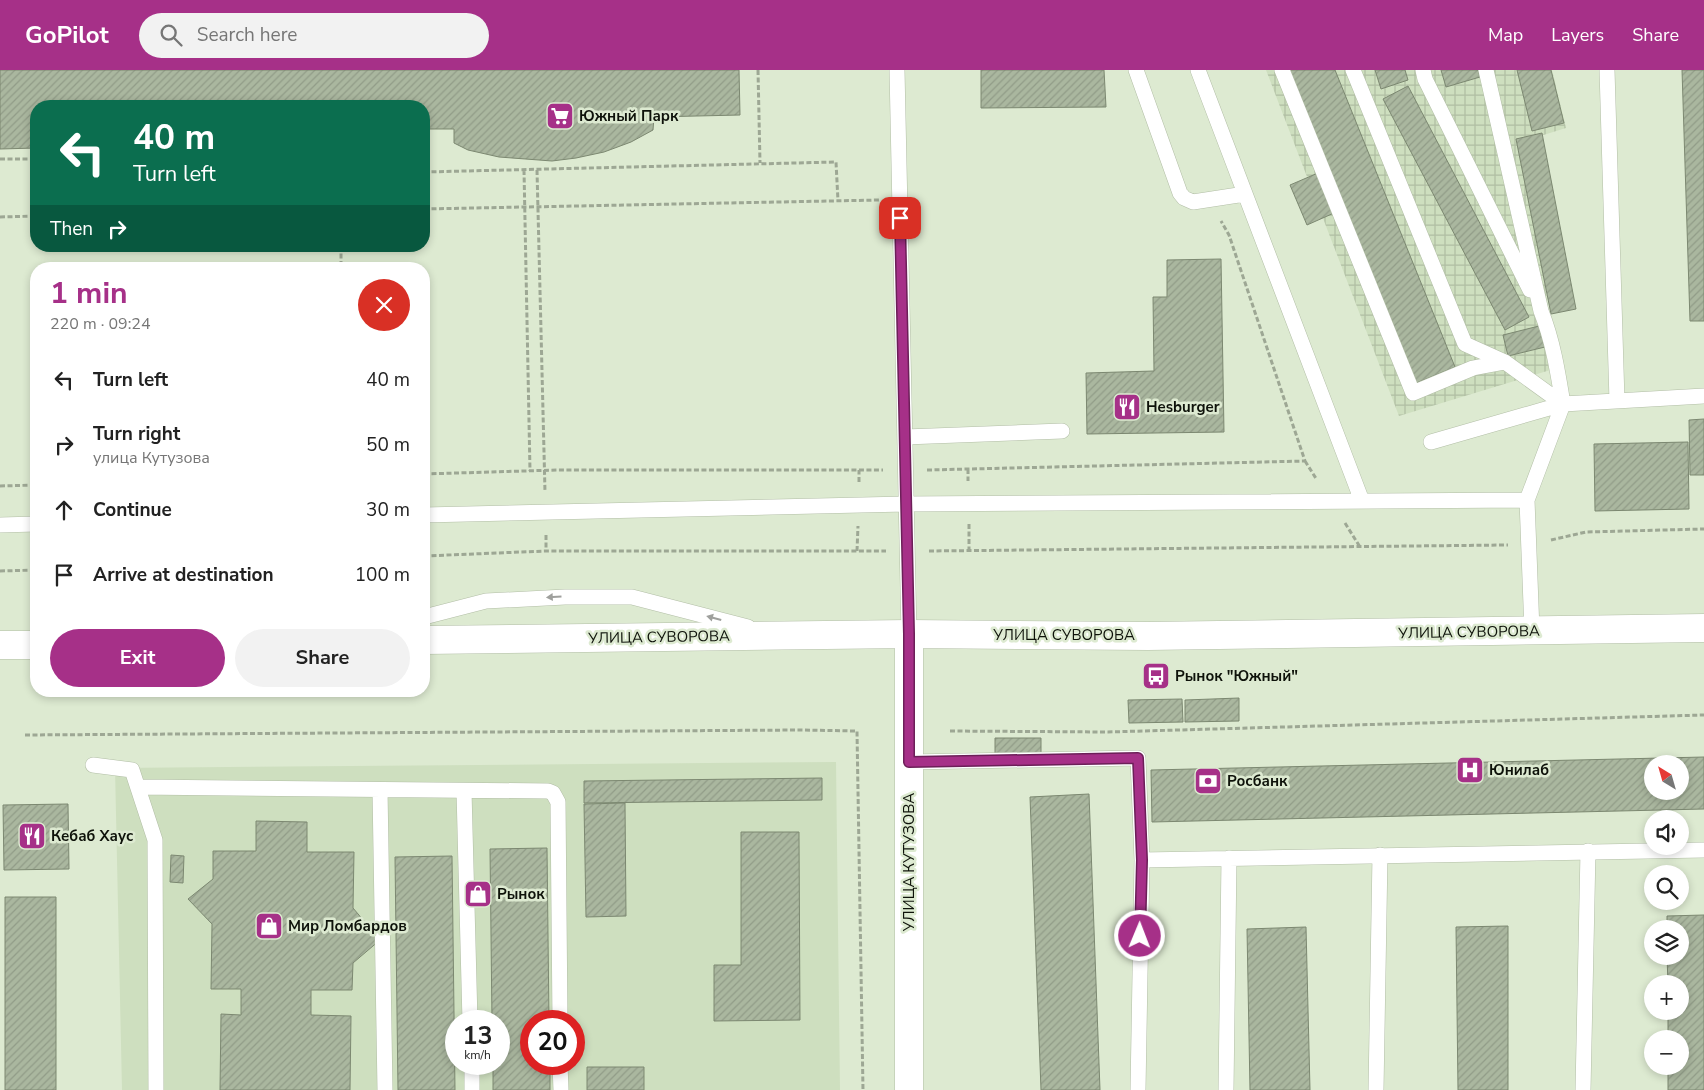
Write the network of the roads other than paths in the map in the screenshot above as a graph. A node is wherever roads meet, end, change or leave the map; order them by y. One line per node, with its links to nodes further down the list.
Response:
1 (897, 70): 16 (lane)
2 (1136, 70): 9 (lane)
3 (1198, 70): 9 (lane)
4 (1282, 70): 11 (lane)
5 (1353, 70): 11 (lane)
6 (1422, 70): 10 (lane)
7 (1486, 70): 10 (lane)
8 (1607, 70): 13 (lane)
9 (1245, 194): 19 (lane)
10 (1541, 311): 14 (lane)
11 (1505, 362): 14 (lane)
12 (1704, 396): 13 (lane)
13 (1616, 401): 14 (lane)
14 (1563, 404): 17 (lane); 18 (lane)
15 (1062, 432): 16 (lane)
16 (904, 437): 20 (lane)
17 (1431, 442)
18 (1527, 500): 19 (lane); 26 (lane)
19 (1362, 501): 20 (lane)
20 (906, 504): 21 (lane); 27 (lane)
21 (430, 515)
22 (0, 524): 23 (lane)
23 (30, 524)
24 (430, 615): 28 (lane, one-way to 24)
25 (1704, 628): 26 (main road, УЛИЦА СУВОРОВА)
26 (1532, 631): 27 (main road, УЛИЦА СУВОРОВА)
27 (909, 634): 28 (main road, УЛИЦА СУВОРОВА); 32 (main road, УЛИЦА КУТУЗОВА)
28 (778, 635): 29 (main road, УЛИЦА СУВОРОВА)
29 (430, 640)
30 (30, 645): 31 (main road)
31 (0, 646)
32 (909, 762): 41 (lane); 50 (main road, УЛИЦА КУТУЗОВА)
33 (93, 765): 34 (lane)
34 (138, 788): 35 (lane); 46 (lane)
35 (380, 790): 36 (lane); 47 (lane)
36 (464, 791): 42 (lane); 43 (lane)
37 (1704, 850): 38 (lane)
38 (1588, 851): 39 (lane); 54 (lane)
39 (1380, 855): 40 (lane); 53 (lane)
40 (1228, 858): 41 (lane); 52 (lane)
41 (1142, 860): 51 (lane)
42 (470, 1010)
43 (560, 1010)
44 (472, 1075): 48 (lane)
45 (560, 1075): 49 (lane)
46 (156, 1090)
47 (385, 1090)
48 (472, 1090)
49 (561, 1090)
50 (909, 1090)
51 (1138, 1090)
52 (1226, 1090)
53 (1376, 1090)
54 (1583, 1090)

